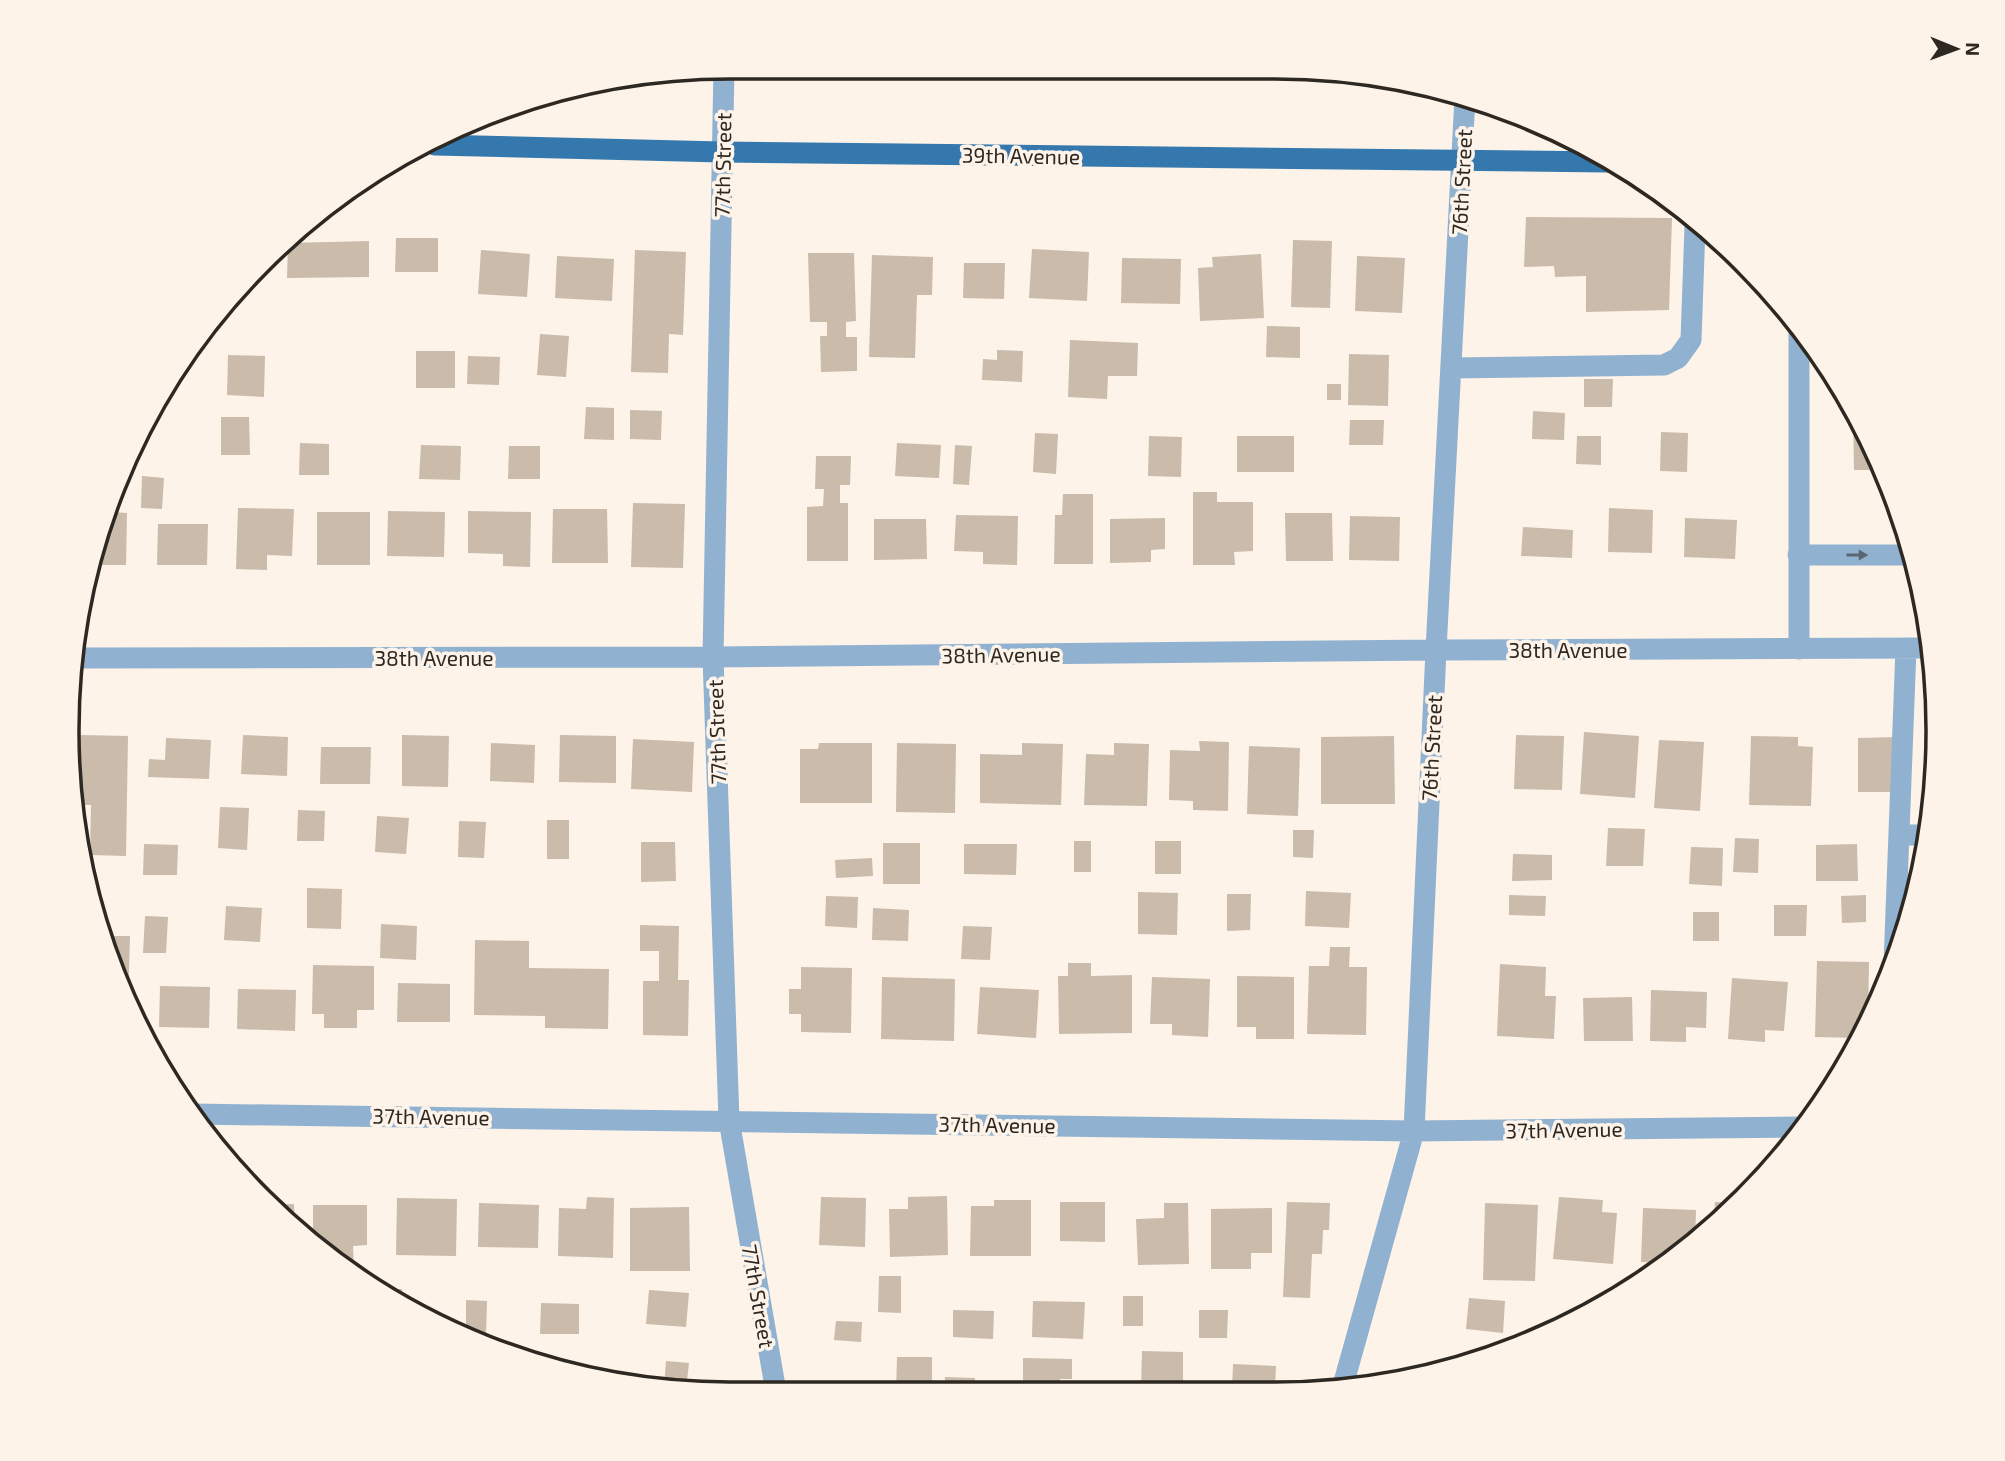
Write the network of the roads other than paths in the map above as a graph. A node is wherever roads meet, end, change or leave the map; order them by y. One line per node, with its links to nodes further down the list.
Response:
1 (724, 79): 4 (street, 77th Street)
2 (1465, 107): 5 (street, 76th Street)
3 (444, 145): 4 (main road, 39th Avenue)
4 (722, 152): 5 (main road, 39th Avenue); 16 (street, 77th Street)
5 (1463, 159): 6 (main road, 39th Avenue); 9 (street, 76th Street)
6 (1590, 161)
7 (1695, 232): 9 (street)
8 (1799, 344): 10 (street)
9 (1452, 368): 15 (street, 76th Street)
10 (1798, 555): 11 (street, one-way to 11); 14 (street)
11 (1902, 555)
12 (1906, 648): 13 (street, 38th Avenue); 14 (street, 38th Avenue); 18 (street)
13 (1921, 648)
14 (1799, 649): 15 (street, 38th Avenue)
15 (1436, 650): 16 (street, 38th Avenue); 24 (street, 76th Street)
16 (713, 657): 17 (street, 38th Avenue); 22 (street, 77th Street)
17 (83, 658)
18 (1899, 835): 19 (street); 20 (street)
19 (1918, 835)
20 (1895, 928)
21 (204, 1114): 22 (street, 37th Avenue)
22 (729, 1120): 24 (street, 37th Avenue); 26 (street, 77th Street)
23 (1792, 1127): 24 (street, 37th Avenue)
24 (1413, 1131): 25 (street, 76th Street)
25 (1345, 1378)
26 (774, 1382)

